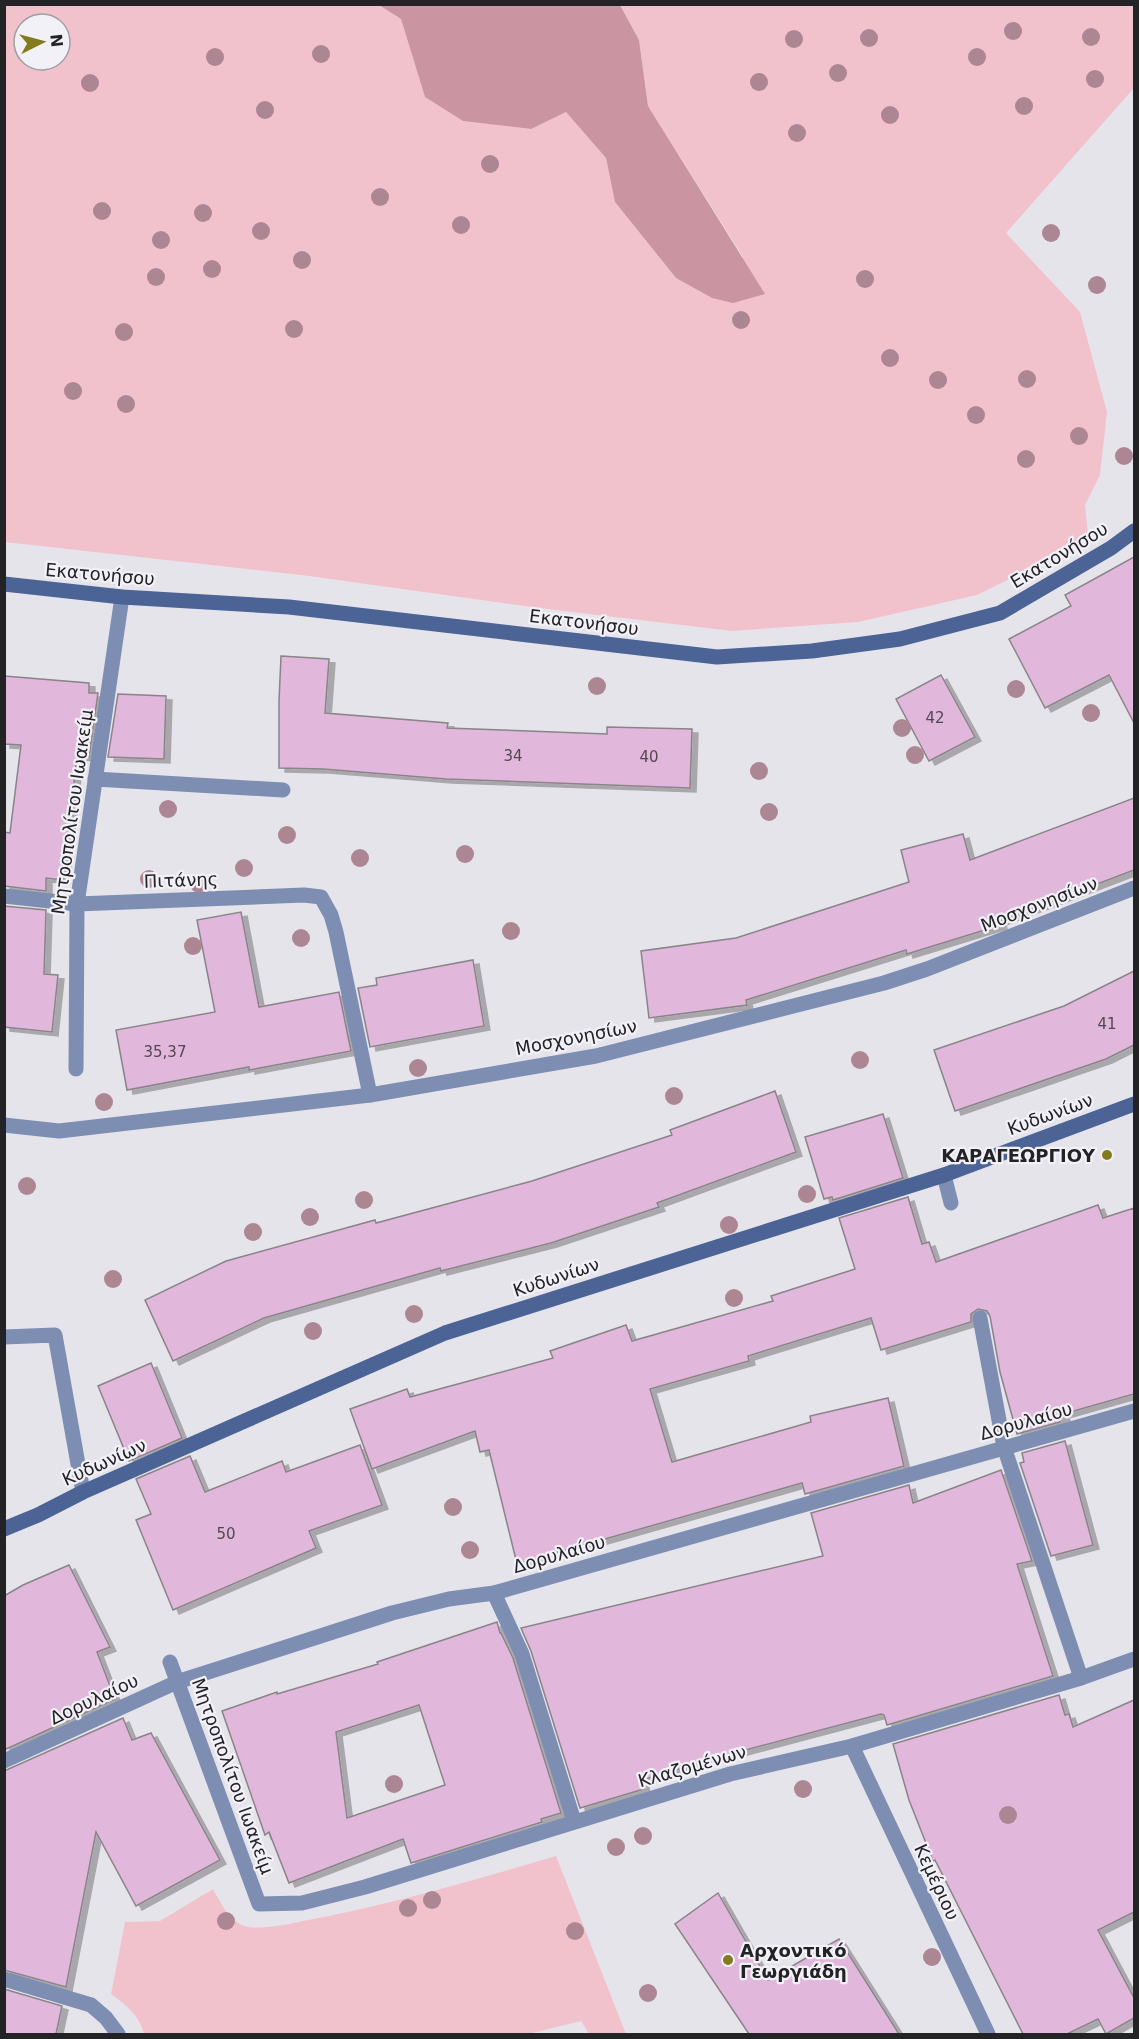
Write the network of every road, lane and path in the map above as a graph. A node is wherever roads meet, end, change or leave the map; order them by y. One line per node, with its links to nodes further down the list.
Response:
1 (1134, 531): 3 (street, Εκατονήσου)
2 (4, 584): 3 (street, Εκατονήσου)
3 (122, 597): 4 (street, Μητροπολίτου Ιωακείμ)
4 (95, 779): 5 (street); 8 (street, Μητροπολίτου Ιωακείμ)
5 (283, 790)
6 (1134, 888): 10 (street, Μοσχονησίων)
7 (4, 896): 8 (street, Πιτάνης)
8 (77, 904): 9 (street, Μητροπολίτου Ιωακείμ); 10 (street, Πιτάνης)
9 (76, 1069)
10 (370, 1095): 12 (street, Μοσχονησίων)
11 (1134, 1104): 13 (street, Κυδωνίων)
12 (4, 1125)
13 (944, 1175): 14 (street); 19 (street, Κυδωνίων)
14 (951, 1203)
15 (980, 1318): 18 (street)
16 (4, 1337): 19 (street)
17 (1134, 1411): 18 (street, Δορυλαίου)
18 (1004, 1447): 21 (street, Δορυλαίου); 24 (street)
19 (83, 1492): 20 (street, Κυδωνίων)
20 (4, 1529)
21 (494, 1593): 25 (street, Δορυλαίου); 28 (street)
22 (1134, 1659): 24 (street, Κλαζομένων)
23 (170, 1662): 25 (street, Μητροπολίτου Ιωακείμ)
24 (1081, 1678): 26 (street, Κλαζομένων)
25 (177, 1682): 27 (street, Δορυλαίου); 29 (street, Μητροπολίτου Ιωακείμ)
26 (852, 1746): 28 (street, Κλαζομένων); 32 (street, Κεμέριου)
27 (4, 1761)
28 (574, 1821): 29 (street, Κλαζομένων)
29 (259, 1904)
30 (4, 1979): 31 (street)
31 (118, 2034)
32 (988, 2034)

